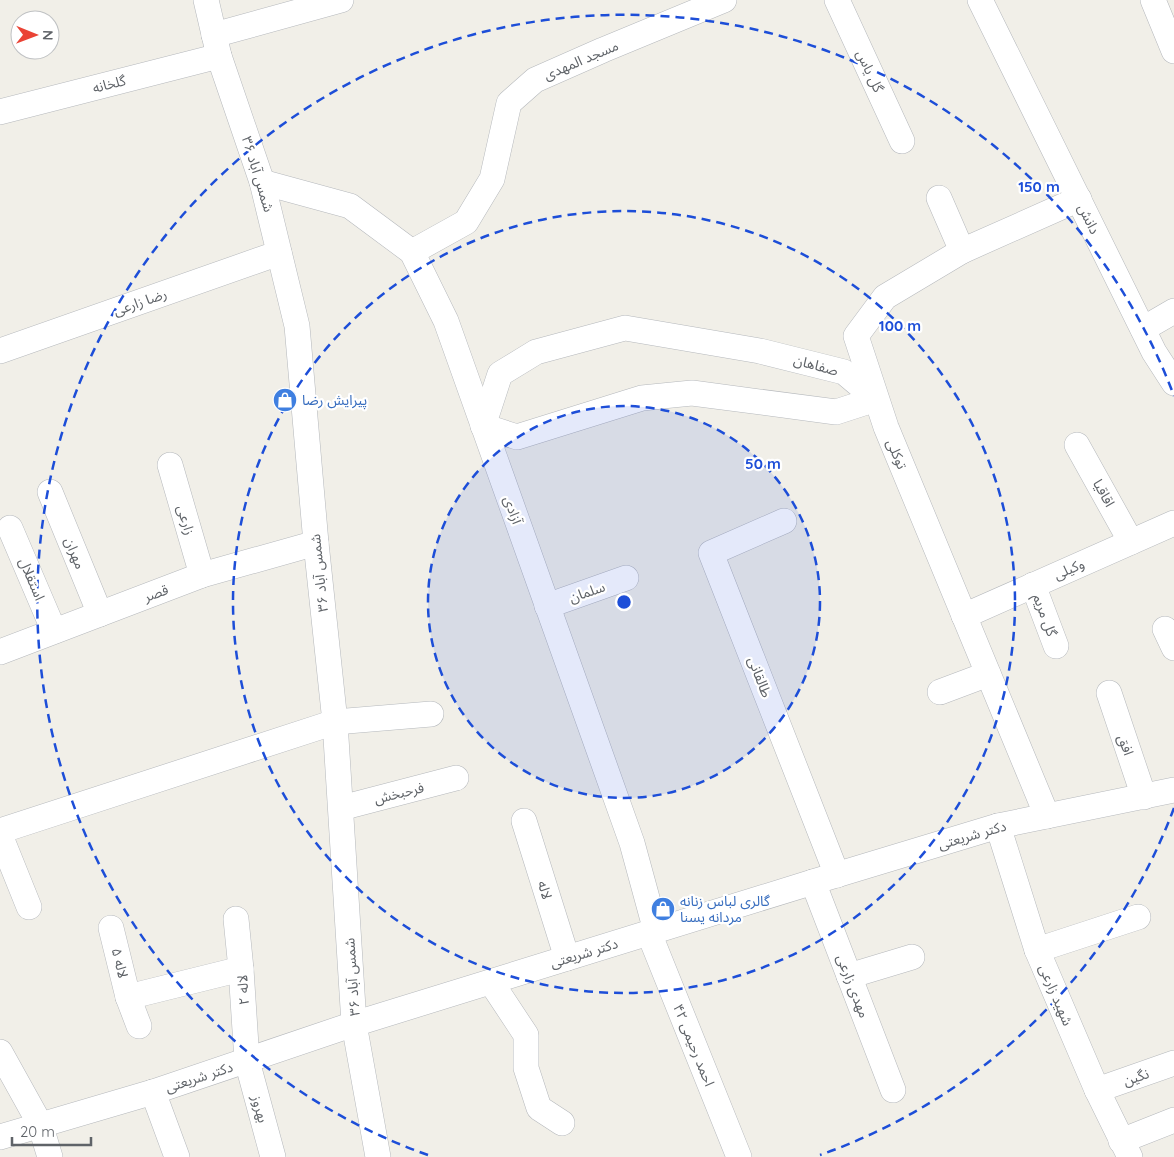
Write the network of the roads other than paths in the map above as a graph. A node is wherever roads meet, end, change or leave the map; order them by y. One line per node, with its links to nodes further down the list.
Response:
1 (206, 0): 7 (street, شمس آباد ۳۶)
2 (341, 0): 7 (street, گلخانه)
3 (724, 0): 15 (street, مسجد المهدی)
4 (837, 0): 10 (street, گل یاس)
5 (980, 0): 13 (street, دانش)
6 (1153, 0): 8 (street)
7 (216, 46): 9 (street, گلخانه); 11 (street, شمس آباد ۳۶)
8 (1174, 51)
9 (0, 112)
10 (902, 141)
11 (262, 182): 15 (street, آزادی); 16 (street, شمس آباد ۳۶)
12 (939, 198): 14 (street)
13 (1079, 199): 14 (street, توکلی); 18 (street, دانش)
14 (962, 251): 21 (street, توکلی)
15 (412, 252): 22 (street, آزادی)
16 (279, 254): 19 (street, رضا زارعی); 30 (street, شمس آباد ۳۶)
17 (1174, 310): 18 (street)
18 (1143, 329): 20 (street, دانش)
19 (0, 351)
20 (1174, 383)
21 (876, 398): 22 (street); 22 (street, صفاهان); 36 (street, توکلی)
22 (483, 426): 34 (street, آزادی)
23 (1077, 445): 29 (street, اقاقیا)
24 (170, 466): 31 (street, زارعی)
25 (50, 492): 35 (street, مهران)
26 (784, 521): 54 (street, طالقانی)
27 (1174, 523): 29 (street, وکیلی)
28 (10, 528): 37 (street, استقلال)
29 (1131, 542): 33 (street, وکیلی)
30 (316, 543): 31 (street, قصر); 44 (street, شمس آباد ۳۶)
31 (202, 575): 35 (street, قصر)
32 (626, 578): 34 (street, سلمان)
33 (1034, 585): 36 (street, وکیلی); 38 (street, گل مریم)
34 (547, 606): 60 (street, آزادی)
35 (100, 614): 37 (street, قصر)
36 (964, 616): 40 (street, توکلی)
37 (54, 631): 39 (street, قصر)
38 (1056, 646)
39 (0, 652)
40 (988, 674): 41 (street); 49 (street, توکلی)
41 (940, 692)
42 (1109, 692): 47 (street, افق)
43 (431, 714): 44 (street)
44 (335, 722): 48 (street, شمس آباد ۳۶); 52 (street)
45 (456, 778): 48 (street, فرحبخش)
46 (1174, 790): 47 (street, دکتر شریعتی)
47 (1144, 797): 49 (street, دکتر شریعتی)
48 (341, 808): 68 (street, شمس آباد ۳۶)
49 (1047, 816): 51 (street, دکتر شریعتی)
50 (524, 821): 63 (street, لاله)
51 (998, 826): 54 (street, دکتر شریعتی); 61 (street, شهید زارعی)
52 (0, 831)
53 (0, 835): 56 (street)
54 (837, 875): 55 (street, دکتر شریعتی)
55 (813, 882): 60 (street, دکتر شریعتی); 65 (street, مهدی زارعی)
56 (29, 907)
57 (1138, 917): 61 (street)
58 (236, 920): 64 (street, لاله ۲)
59 (111, 928): 67 (street, لاله ۵)
60 (653, 932): 63 (street, دکتر شریعتی); 85 (street, ۴۲ احمد رحیمی)
61 (1037, 950): 74 (street, شهید زارعی)
62 (912, 957): 65 (street)
63 (566, 958): 66 (street, دکتر شریعتی)
64 (241, 970): 67 (street); 71 (street, لاله ۲)
65 (849, 976): 73 (street, مهدی زارعی)
66 (491, 982): 68 (street, دکتر شریعتی); 77 (street)
67 (128, 997): 69 (street, لاله ۵)
68 (354, 1024): 71 (street, دکتر شریعتی); 84 (street, شمس آباد ۳۶)
69 (139, 1026)
70 (0, 1052): 78 (street)
71 (247, 1061): 75 (street, دکتر شریعتی); 83 (street, بهروز)
72 (1174, 1063): 74 (street, نگین)
73 (893, 1090)
74 (1097, 1090): 80 (street, شهید زارعی)
75 (153, 1092): 78 (street, دکتر شریعتی); 82 (street)
76 (1174, 1120): 80 (street)
77 (562, 1123)
78 (40, 1124): 79 (street, دکتر شریعتی); 81 (street)
79 (0, 1136)
80 (1126, 1149)
81 (50, 1157)
82 (177, 1157)
83 (273, 1157)
84 (378, 1157)
85 (739, 1157)

